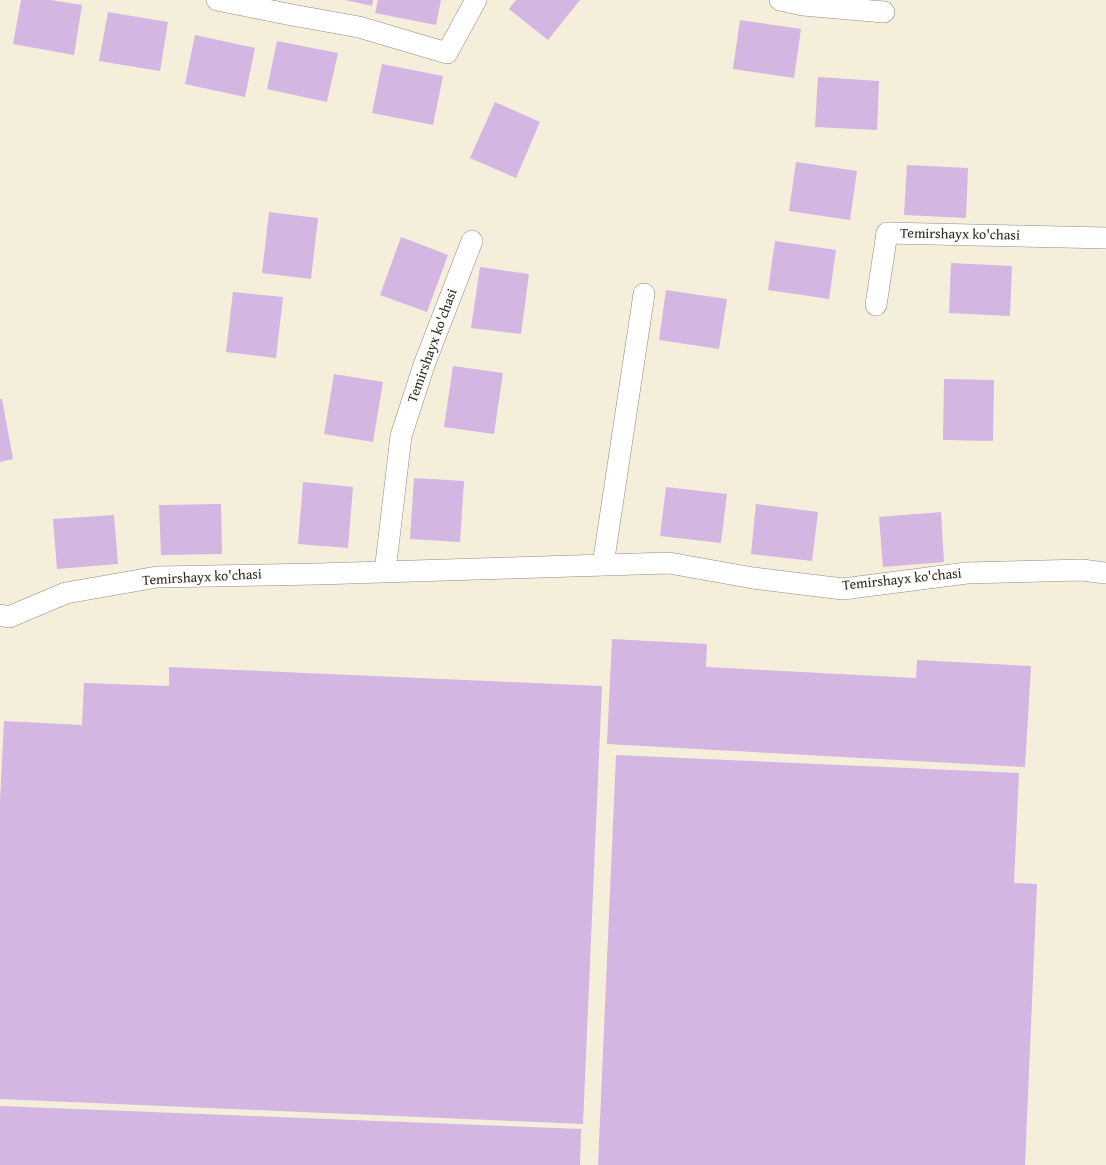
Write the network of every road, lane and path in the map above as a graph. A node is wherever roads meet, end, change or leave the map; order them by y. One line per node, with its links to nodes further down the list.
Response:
1 (217, 0): 2 (street)
2 (476, 0)
3 (780, 0): 4 (street)
4 (884, 12)
5 (1106, 238): 8 (street, Temirshayx ko'chasi)
6 (472, 241): 10 (street, Temirshayx ko'chasi)
7 (644, 294): 9 (street)
8 (876, 305)
9 (603, 565): 10 (street, Temirshayx ko'chasi); 11 (street, Temirshayx ko'chasi)
10 (385, 572): 12 (street, Temirshayx ko'chasi)
11 (1106, 573)
12 (0, 616)

